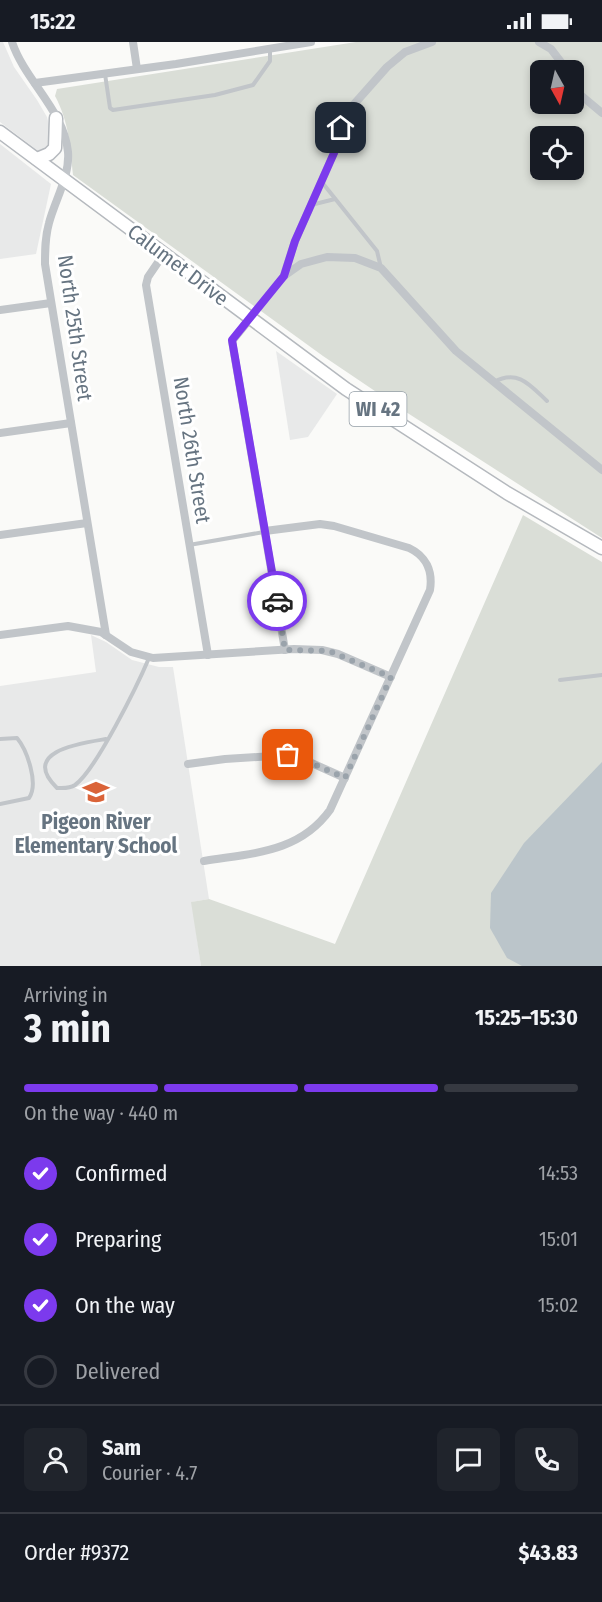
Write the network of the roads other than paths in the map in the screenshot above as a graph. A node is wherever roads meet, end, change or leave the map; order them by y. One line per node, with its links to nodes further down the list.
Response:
1 (12, 42): 10 (street, North 25th Street)
2 (133, 42): 8 (street)
3 (311, 42): 6 (street)
4 (432, 42): 17 (street)
5 (539, 42): 7 (street)
6 (269, 45): 8 (street); 9 (lane)
7 (559, 60)
8 (137, 69): 9 (street)
9 (105, 74): 10 (street)
10 (35, 83): 13 (street, North 25th Street)
11 (584, 98): 12 (street)
12 (602, 114)
13 (56, 118): 15 (main road); 16 (street, North 25th Street)
14 (0, 132): 15 (main road, Calumet Drive / WI 42)
15 (36, 159): 16 (main road, Calumet Drive / WI 42)
16 (64, 180): 20 (main road, Calumet Drive / WI 42); 23 (street, North 25th Street)
17 (321, 181): 18 (lane); 19 (street)
18 (335, 200): 19 (lane); 21 (lane)
19 (310, 205): 22 (street)
20 (163, 255): 25 (main road, Calumet Drive / WI 42); 34 (street, North 26th Street)
21 (381, 268): 22 (street); 26 (street)
22 (284, 276): 25 (lane)
23 (51, 303): 24 (street); 28 (street, North 25th Street)
24 (0, 310)
25 (250, 319): 32 (street); 35 (main road, Calumet Drive / WI 42)
26 (493, 382): 27 (lane); 30 (street)
27 (547, 401)
28 (71, 423): 29 (street); 31 (street, North 25th Street)
29 (0, 433)
30 (602, 470)
31 (87, 523): 33 (street); 37 (street, North 25th Street)
32 (265, 531): 34 (lane); 38 (street); 42 (street)
33 (0, 535)
34 (189, 545): 39 (street, North 26th Street)
35 (602, 548)
36 (0, 635): 37 (street)
37 (106, 635): 40 (street)
38 (285, 650): 39 (street); 42 (street)
39 (208, 655): 40 (street)
40 (149, 657): 45 (lane)
41 (602, 675): 43 (lane)
42 (391, 677): 47 (street)
43 (560, 680)
44 (0, 739): 48 (lane)
45 (106, 739): 45 (lane)
46 (188, 764): 47 (street)
47 (345, 778): 49 (street)
48 (0, 804)
49 (204, 861)

